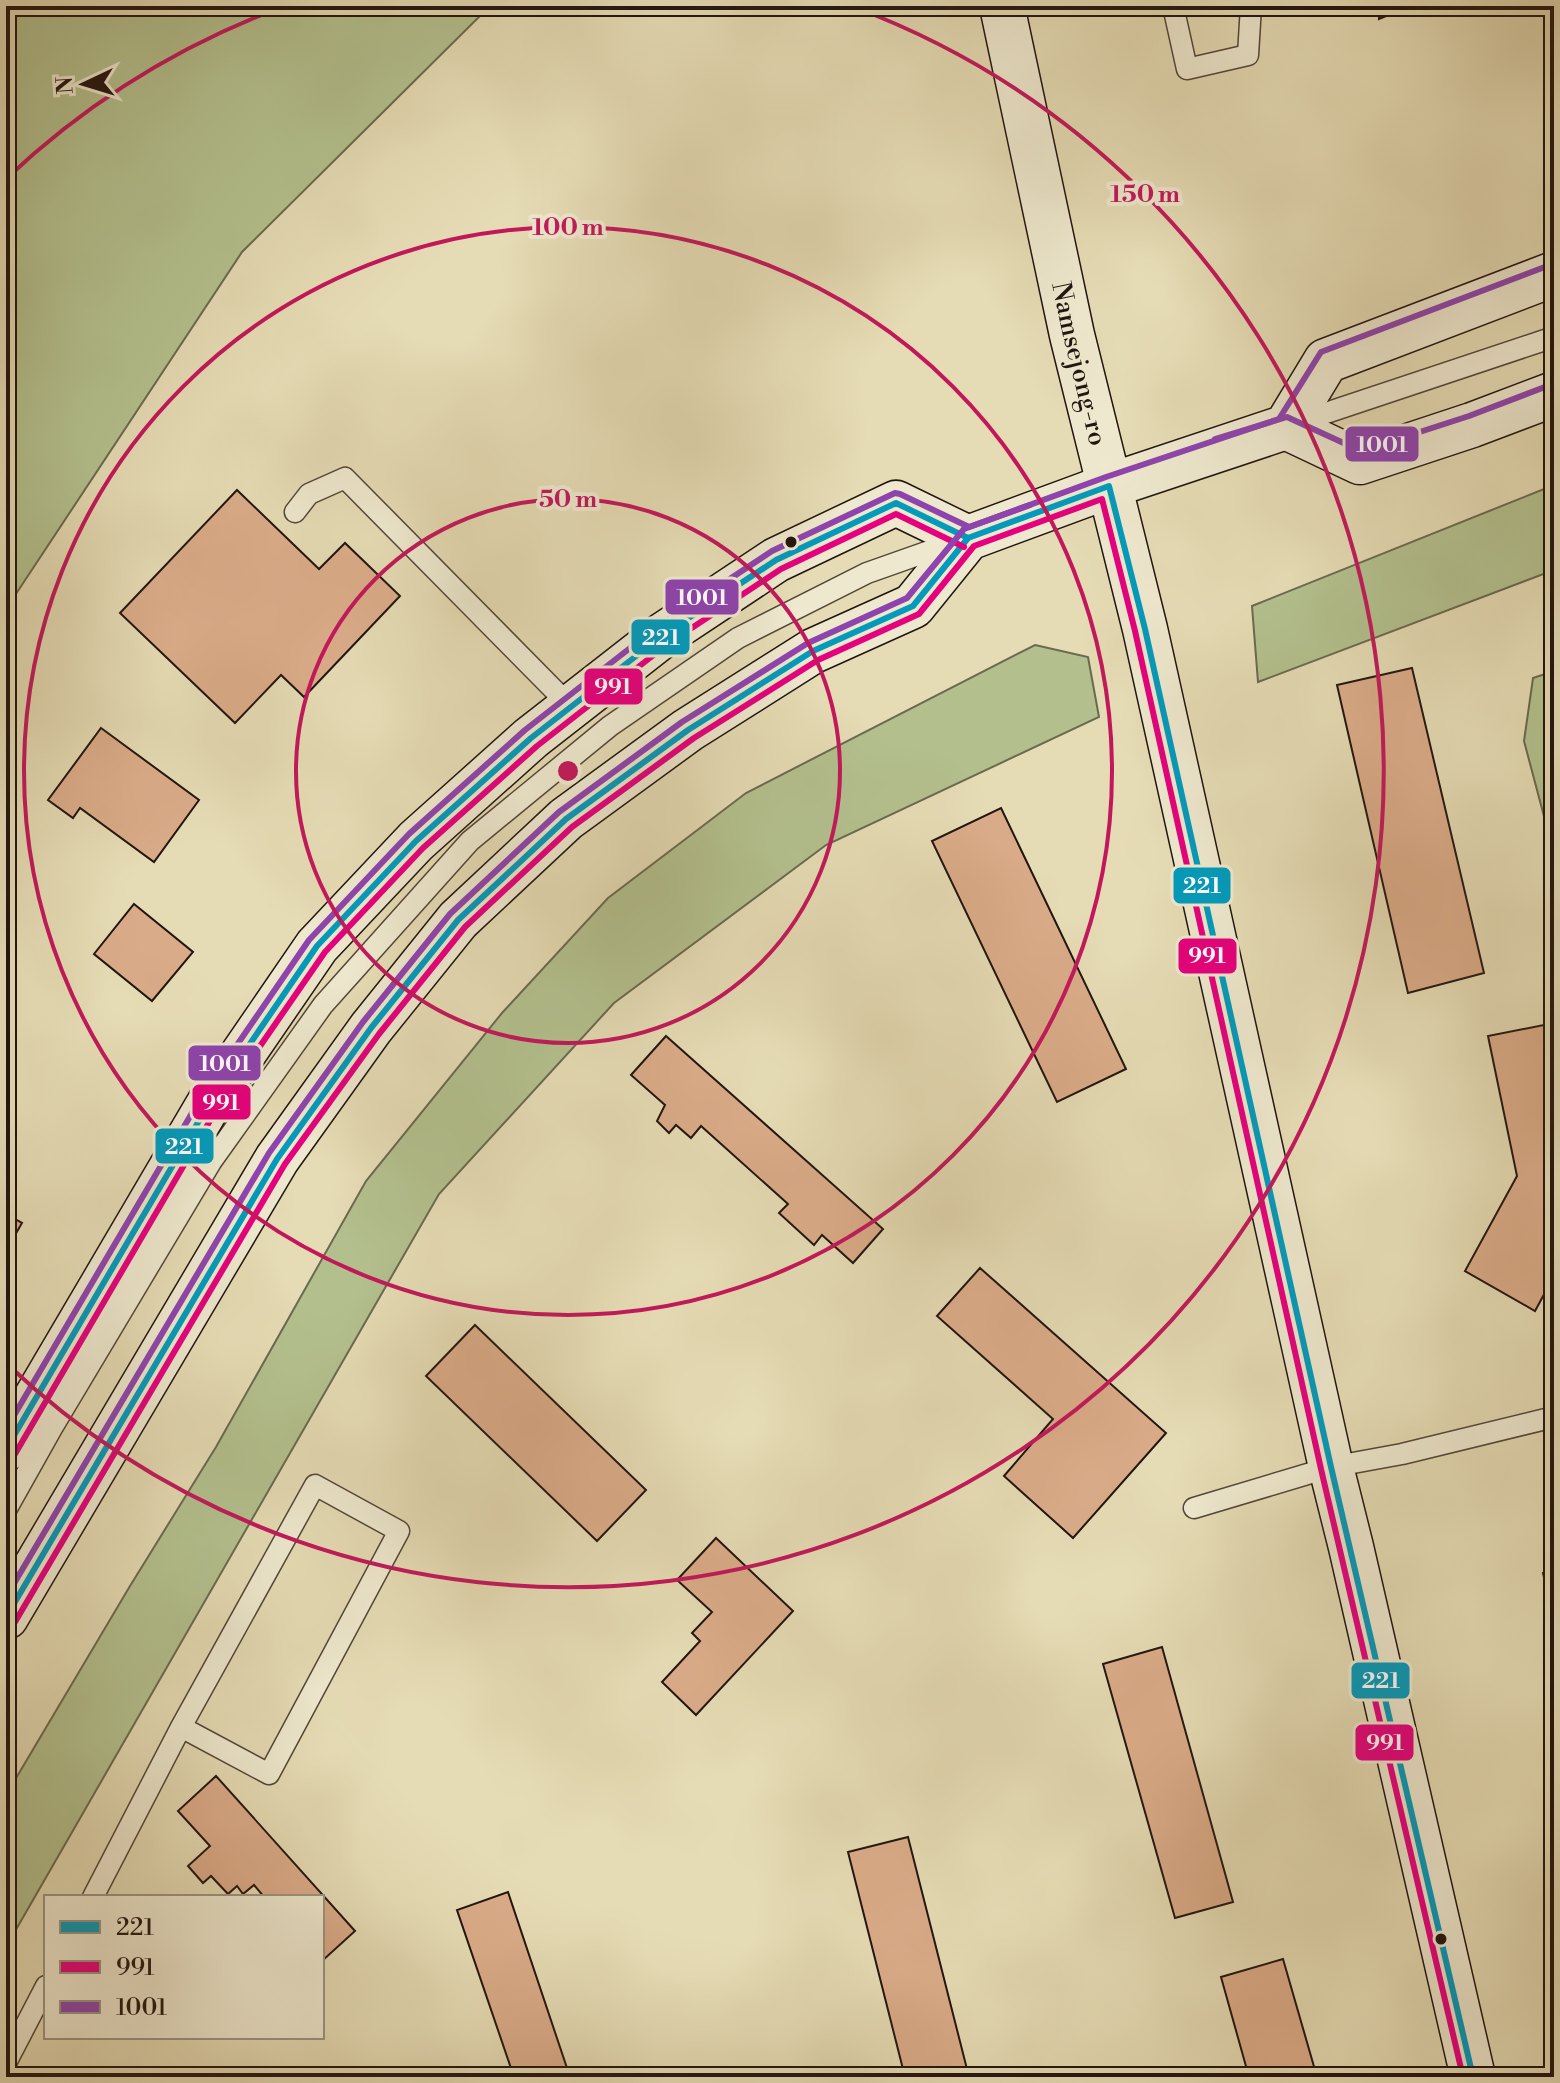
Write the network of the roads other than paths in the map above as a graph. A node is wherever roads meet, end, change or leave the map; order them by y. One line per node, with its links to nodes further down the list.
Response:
1 (1002, 6): 8 (street, Namsejong-ro)
2 (1173, 6): 3 (lane)
3 (1251, 6)
4 (1554, 274): 7 (street)
5 (1554, 337): 7 (lane)
6 (1554, 394): 7 (street)
7 (1286, 427): 8 (street)
8 (1109, 486): 10 (street); 14 (street, Namsejong-ro)
9 (295, 512): 11 (lane)
10 (968, 538): 11 (street); 16 (lane); 17 (street)
11 (570, 706): 13 (street)
12 (1554, 1417): 14 (lane)
13 (6, 1449)
14 (1331, 1467): 15 (lane); 22 (street, Namsejong-ro)
15 (1194, 1508)
16 (6, 1510)
17 (6, 1617)
18 (181, 1727): 18 (lane); 19 (lane)
19 (94, 1895)
20 (44, 1990): 21 (lane)
21 (6, 2063)
22 (1473, 2077)

